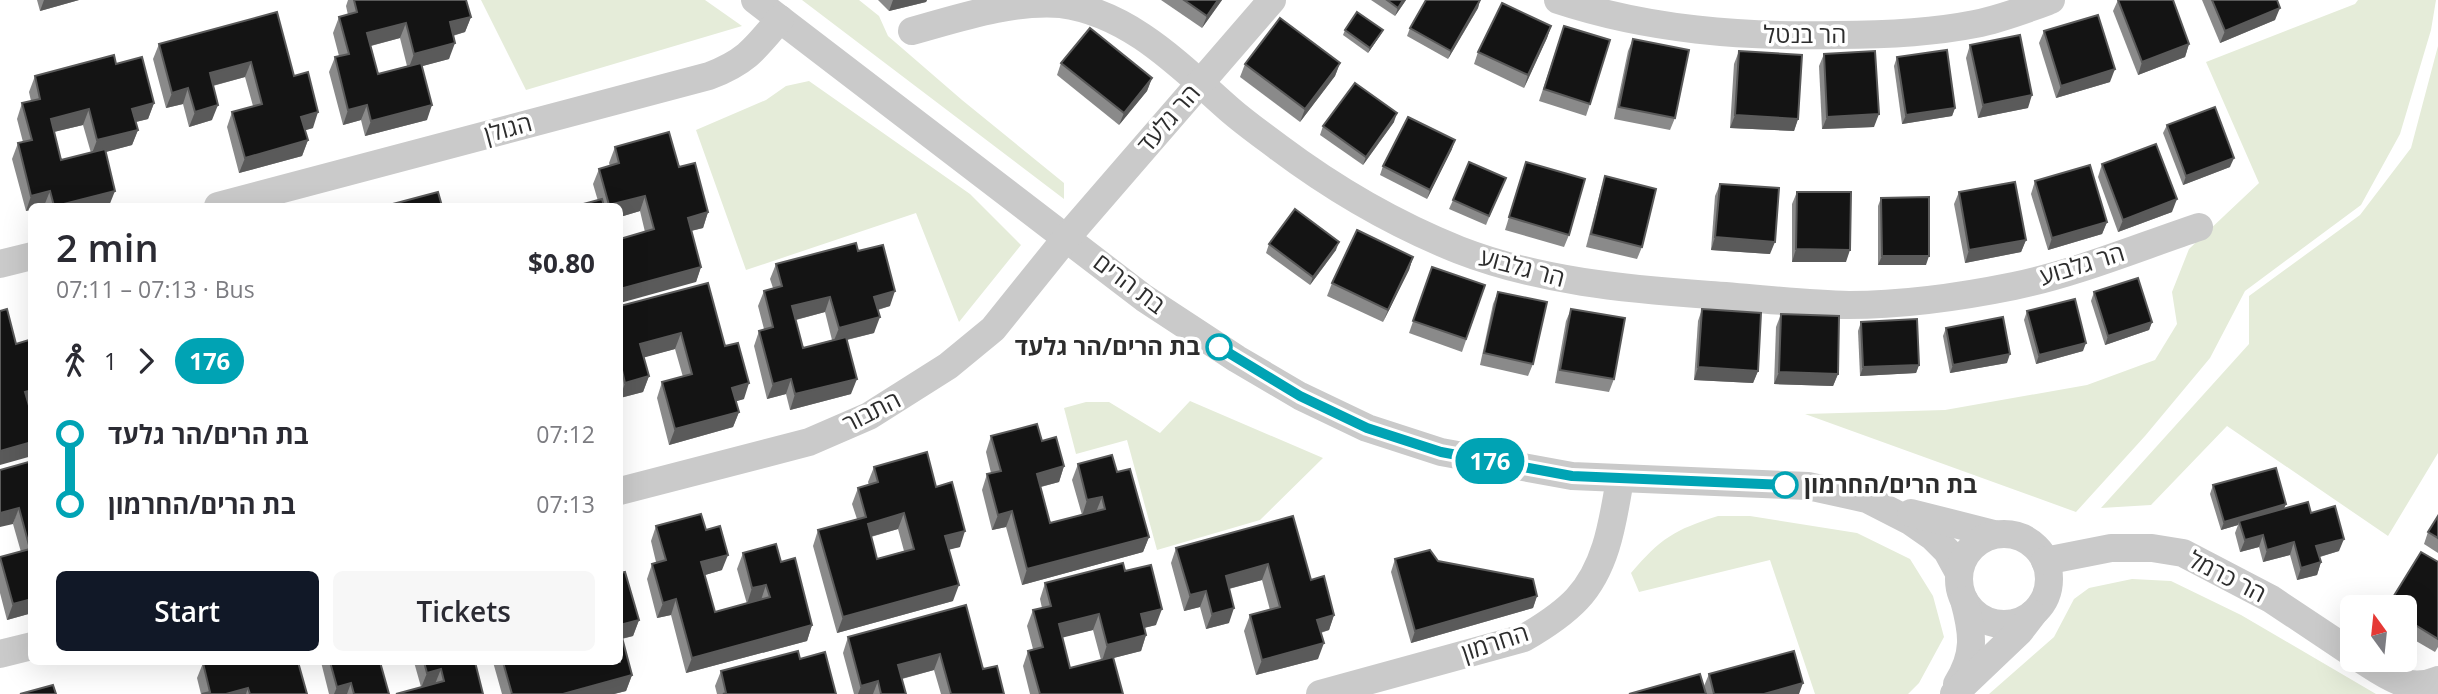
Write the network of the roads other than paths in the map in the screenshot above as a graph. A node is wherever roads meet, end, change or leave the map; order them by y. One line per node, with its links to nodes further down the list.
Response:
1 (755, 0): 5 (street, בת הרים)
2 (1272, 0): 7 (street, הר גלעד)
3 (1558, 0): 4 (street, הר בנטל)
4 (2052, 0)
5 (780, 19): 8 (street, הגולן); 10 (street, בת הרים)
6 (912, 31): 7 (street, הר גלבוע)
7 (1200, 83): 9 (street, הר גלבוע); 10 (street, הר גלעד)
8 (229, 203)
9 (2199, 227)
10 (1067, 237): 13 (street, בת הרים); 14 (street, התבור)
11 (28, 257): 12 (street)
12 (0, 264)
13 (1620, 479): 15 (street, בת הרים); 25 (street, החרמון)
14 (623, 490)
15 (1885, 506): 16 (street, בת הרים); 18 (street, בת הרים)
16 (1994, 534): 17 (street); 18 (street)
17 (2045, 561): 19 (street); 20 (street, הר כרמל)
18 (1961, 587): 19 (street); 26 (street, בת הרים)
19 (2036, 612): 26 (street, בת הרים)
20 (2340, 645)
21 (28, 647): 22 (street)
22 (0, 654)
23 (2380, 672): 24 (street)
24 (2438, 680)
25 (1320, 694)
26 (1952, 694)

